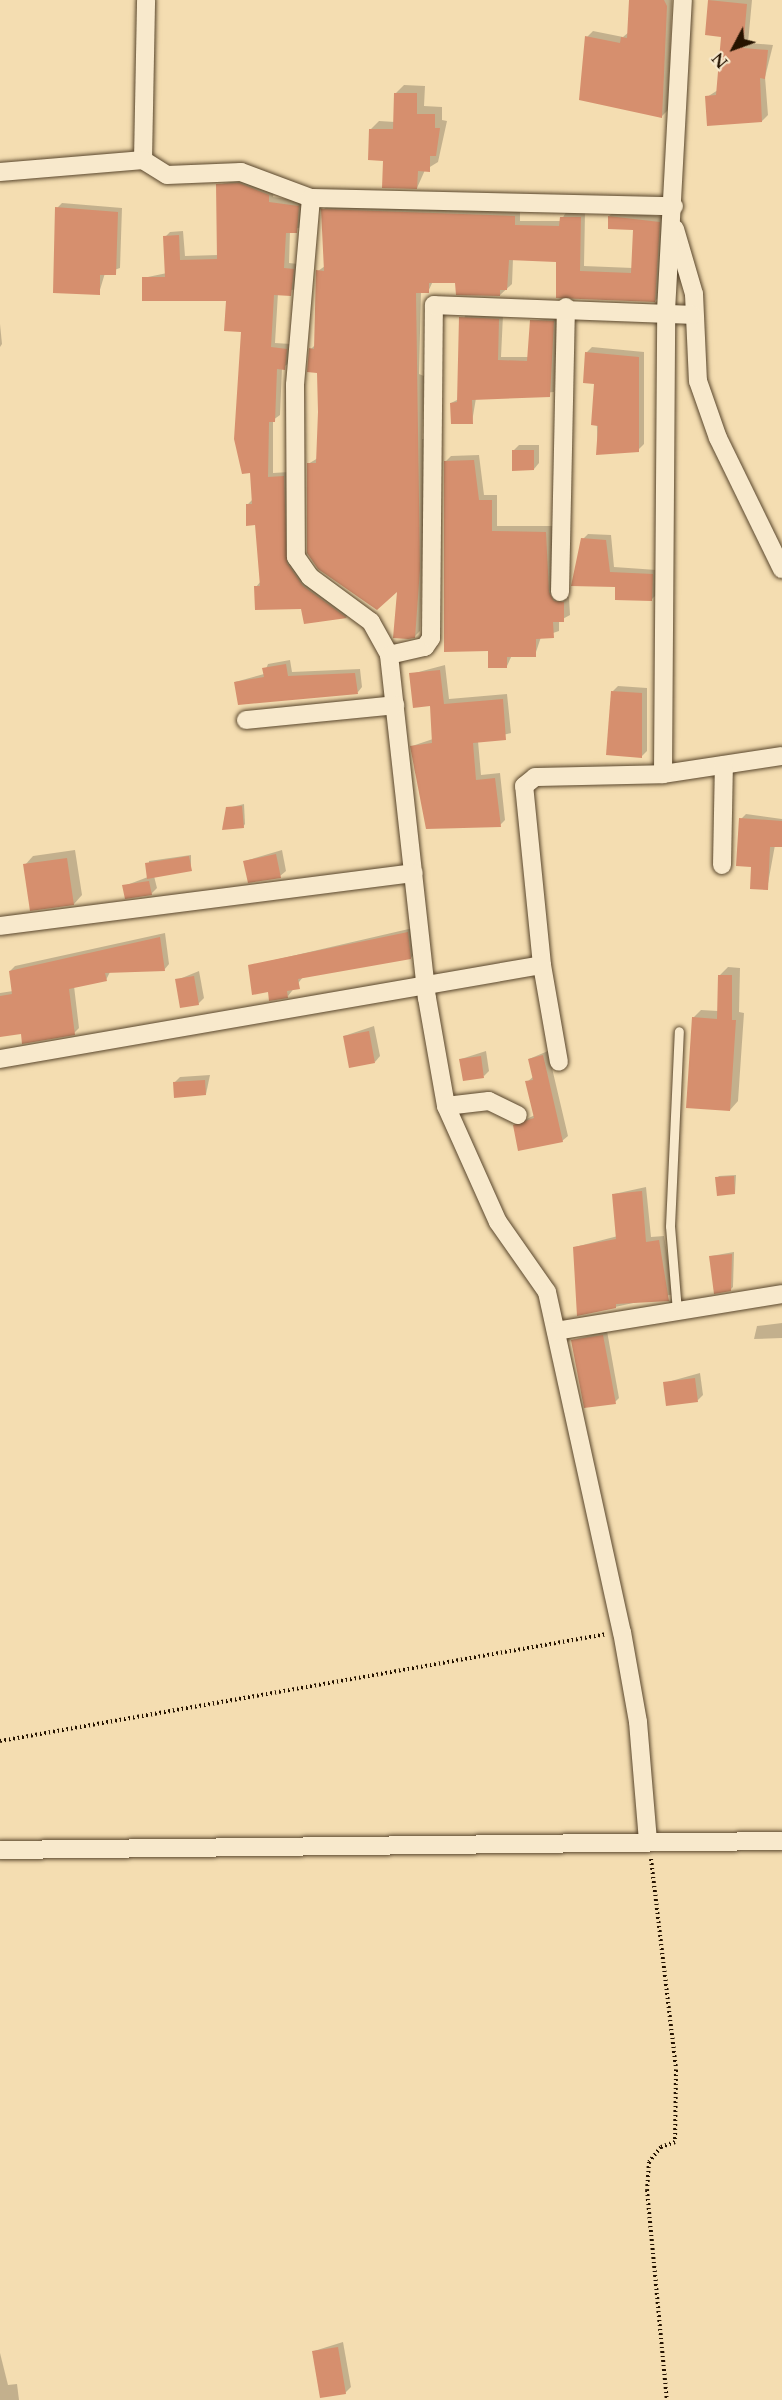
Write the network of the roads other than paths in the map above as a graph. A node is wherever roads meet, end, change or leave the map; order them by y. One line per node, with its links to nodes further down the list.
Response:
1 (146, 0): 3 (street)
2 (683, 0): 6 (street)
3 (143, 160): 4 (street); 5 (street)
4 (0, 172)
5 (310, 198): 6 (street); 13 (street)
6 (674, 206): 7 (street)
7 (674, 227): 9 (street); 10 (street)
8 (567, 307): 9 (street); 12 (street); 13 (street)
9 (666, 311): 10 (street); 18 (street)
10 (693, 315): 11 (street)
11 (782, 569)
12 (560, 592)
13 (389, 655): 14 (street)
14 (395, 705): 15 (street); 20 (street)
15 (246, 720)
16 (782, 756): 17 (street)
17 (724, 765): 18 (street); 19 (street)
18 (663, 774): 22 (street)
19 (722, 865)
20 (414, 873): 21 (street); 23 (street)
21 (0, 926)
22 (542, 965): 23 (street); 26 (street)
23 (426, 989): 25 (street); 27 (street)
24 (679, 1031): 30 (lane)
25 (0, 1059)
26 (559, 1062)
27 (446, 1106): 28 (street); 31 (street)
28 (518, 1115)
29 (782, 1294): 30 (street)
30 (677, 1311): 31 (street)
31 (556, 1330): 33 (street)
32 (782, 1841): 33 (street)
33 (648, 1842): 34 (street)
34 (0, 1850)

